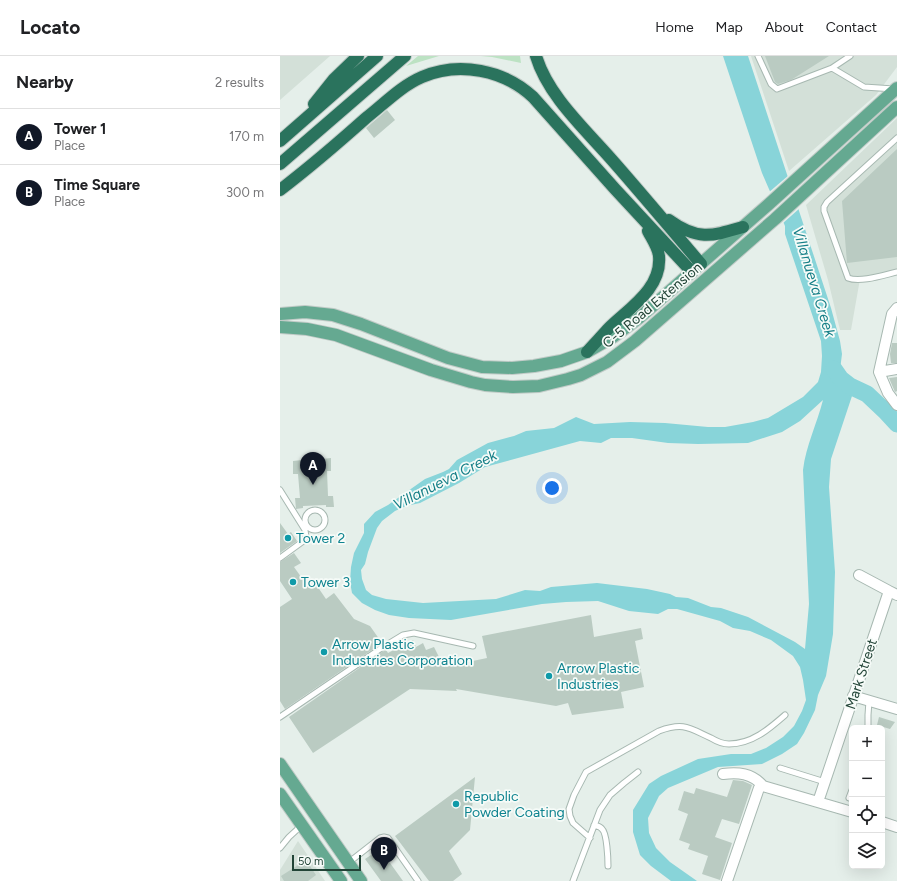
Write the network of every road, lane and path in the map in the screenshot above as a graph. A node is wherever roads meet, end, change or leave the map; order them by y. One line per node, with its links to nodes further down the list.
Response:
1 (358, 56): 10 (highway)
2 (377, 56): 10 (highway)
3 (405, 56): 13 (highway)
4 (536, 56): 16 (highway)
5 (758, 56): 7 (lane)
6 (850, 56): 7 (lane)
7 (832, 68): 8 (lane)
8 (896, 89): 17 (main road, C-5 Road Extension)
9 (897, 107): 24 (main road, C-5 Road Extension)
10 (293, 129): 12 (highway)
11 (897, 138): 19 (lane)
12 (280, 141)
13 (280, 164)
14 (280, 190): 15 (highway)
15 (636, 211): 18 (highway); 25 (highway)
16 (656, 211): 17 (highway); 18 (highway)
17 (743, 227): 18 (main road, C-5 Road Extension)
18 (696, 268): 25 (main road, C-5 Road Extension)
19 (897, 272)
20 (280, 308): 22 (main road)
21 (897, 308): 27 (street)
22 (297, 312): 23 (main road, C-5 Road Extension); 25 (main road, C-5 Road Extension)
23 (280, 314)
24 (280, 327)
25 (587, 352)
26 (897, 369): 27 (street)
27 (879, 372): 28 (street)
28 (897, 405)
29 (280, 490): 31 (lane)
30 (306, 516): 31 (lane); 32 (lane); 32 (lane)
31 (298, 517): 32 (lane)
32 (306, 528): 33 (lane)
33 (280, 558)
34 (859, 575): 35 (street)
35 (893, 593): 37 (street, Mark Street)
36 (473, 646): 41 (lane)
37 (854, 696): 38 (street); 47 (street, Mark Street)
38 (870, 701): 39 (street); 42 (lane)
39 (897, 710)
40 (785, 715): 56 (lane)
41 (280, 717)
42 (868, 725)
43 (280, 764): 58 (main road)
44 (780, 768): 47 (lane)
45 (638, 772): 54 (lane)
46 (723, 774): 48 (street)
47 (826, 783): 50 (street, Mark Street)
48 (763, 786): 50 (street); 66 (street)
49 (280, 794): 53 (main road)
50 (818, 802): 51 (street)
51 (849, 811)
52 (885, 823): 55 (street)
53 (302, 825): 57 (lane); 59 (main road)
54 (594, 825): 56 (lane); 61 (lane)
55 (897, 827)
56 (590, 838): 65 (lane)
57 (280, 848)
58 (339, 850): 59 (main road); 60 (main road)
59 (325, 858): 62 (main road)
60 (348, 862): 63 (main road); 64 (lane)
61 (608, 866)
62 (341, 881)
63 (361, 881)
64 (418, 881)
65 (573, 881)
66 (727, 881)

